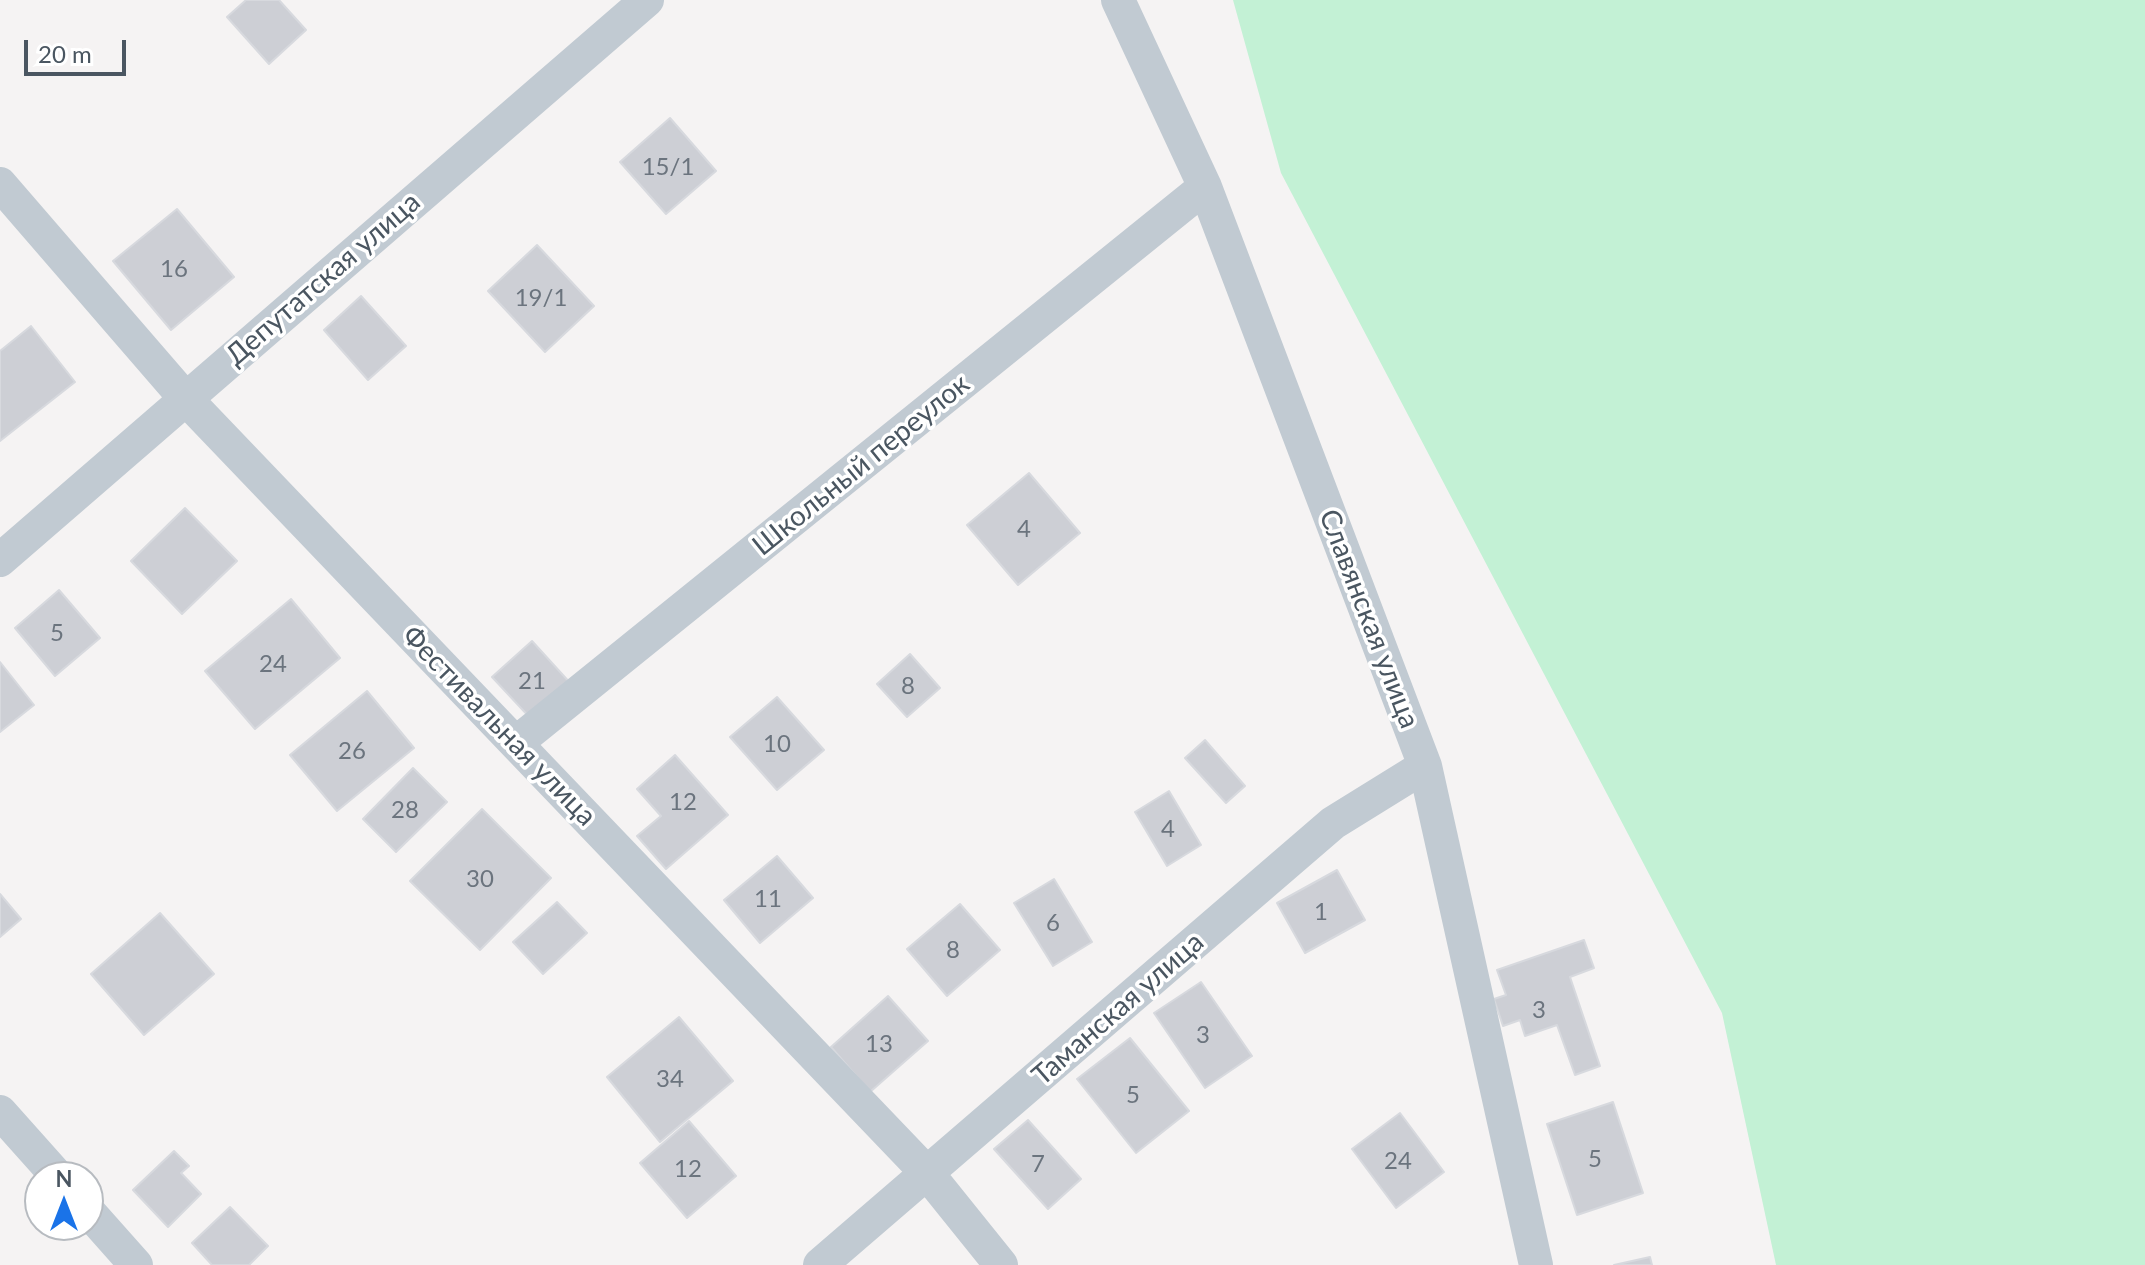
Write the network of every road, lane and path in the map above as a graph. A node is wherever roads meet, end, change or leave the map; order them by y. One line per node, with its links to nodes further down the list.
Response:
1 (647, 0): 5 (street, Депутатская улица)
2 (1118, 0): 4 (street, Славянская улица)
3 (0, 184): 5 (street, Фестивальная улица)
4 (1205, 187): 7 (street, Школьный переулок); 8 (street, Славянская улица)
5 (185, 398): 6 (street, Депутатская улица); 7 (street, Фестивальная улица)
6 (0, 560)
7 (516, 743): 11 (street, Фестивальная улица)
8 (1425, 766): 11 (street, Таманская улица); 16 (street, Славянская улица)
9 (0, 1112): 10 (street)
10 (44, 1161)
11 (927, 1173): 14 (street, Таманская улица); 15 (street, Фестивальная улица)
12 (104, 1229): 13 (street)
13 (136, 1265)
14 (820, 1265)
15 (1001, 1265)
16 (1536, 1265)

